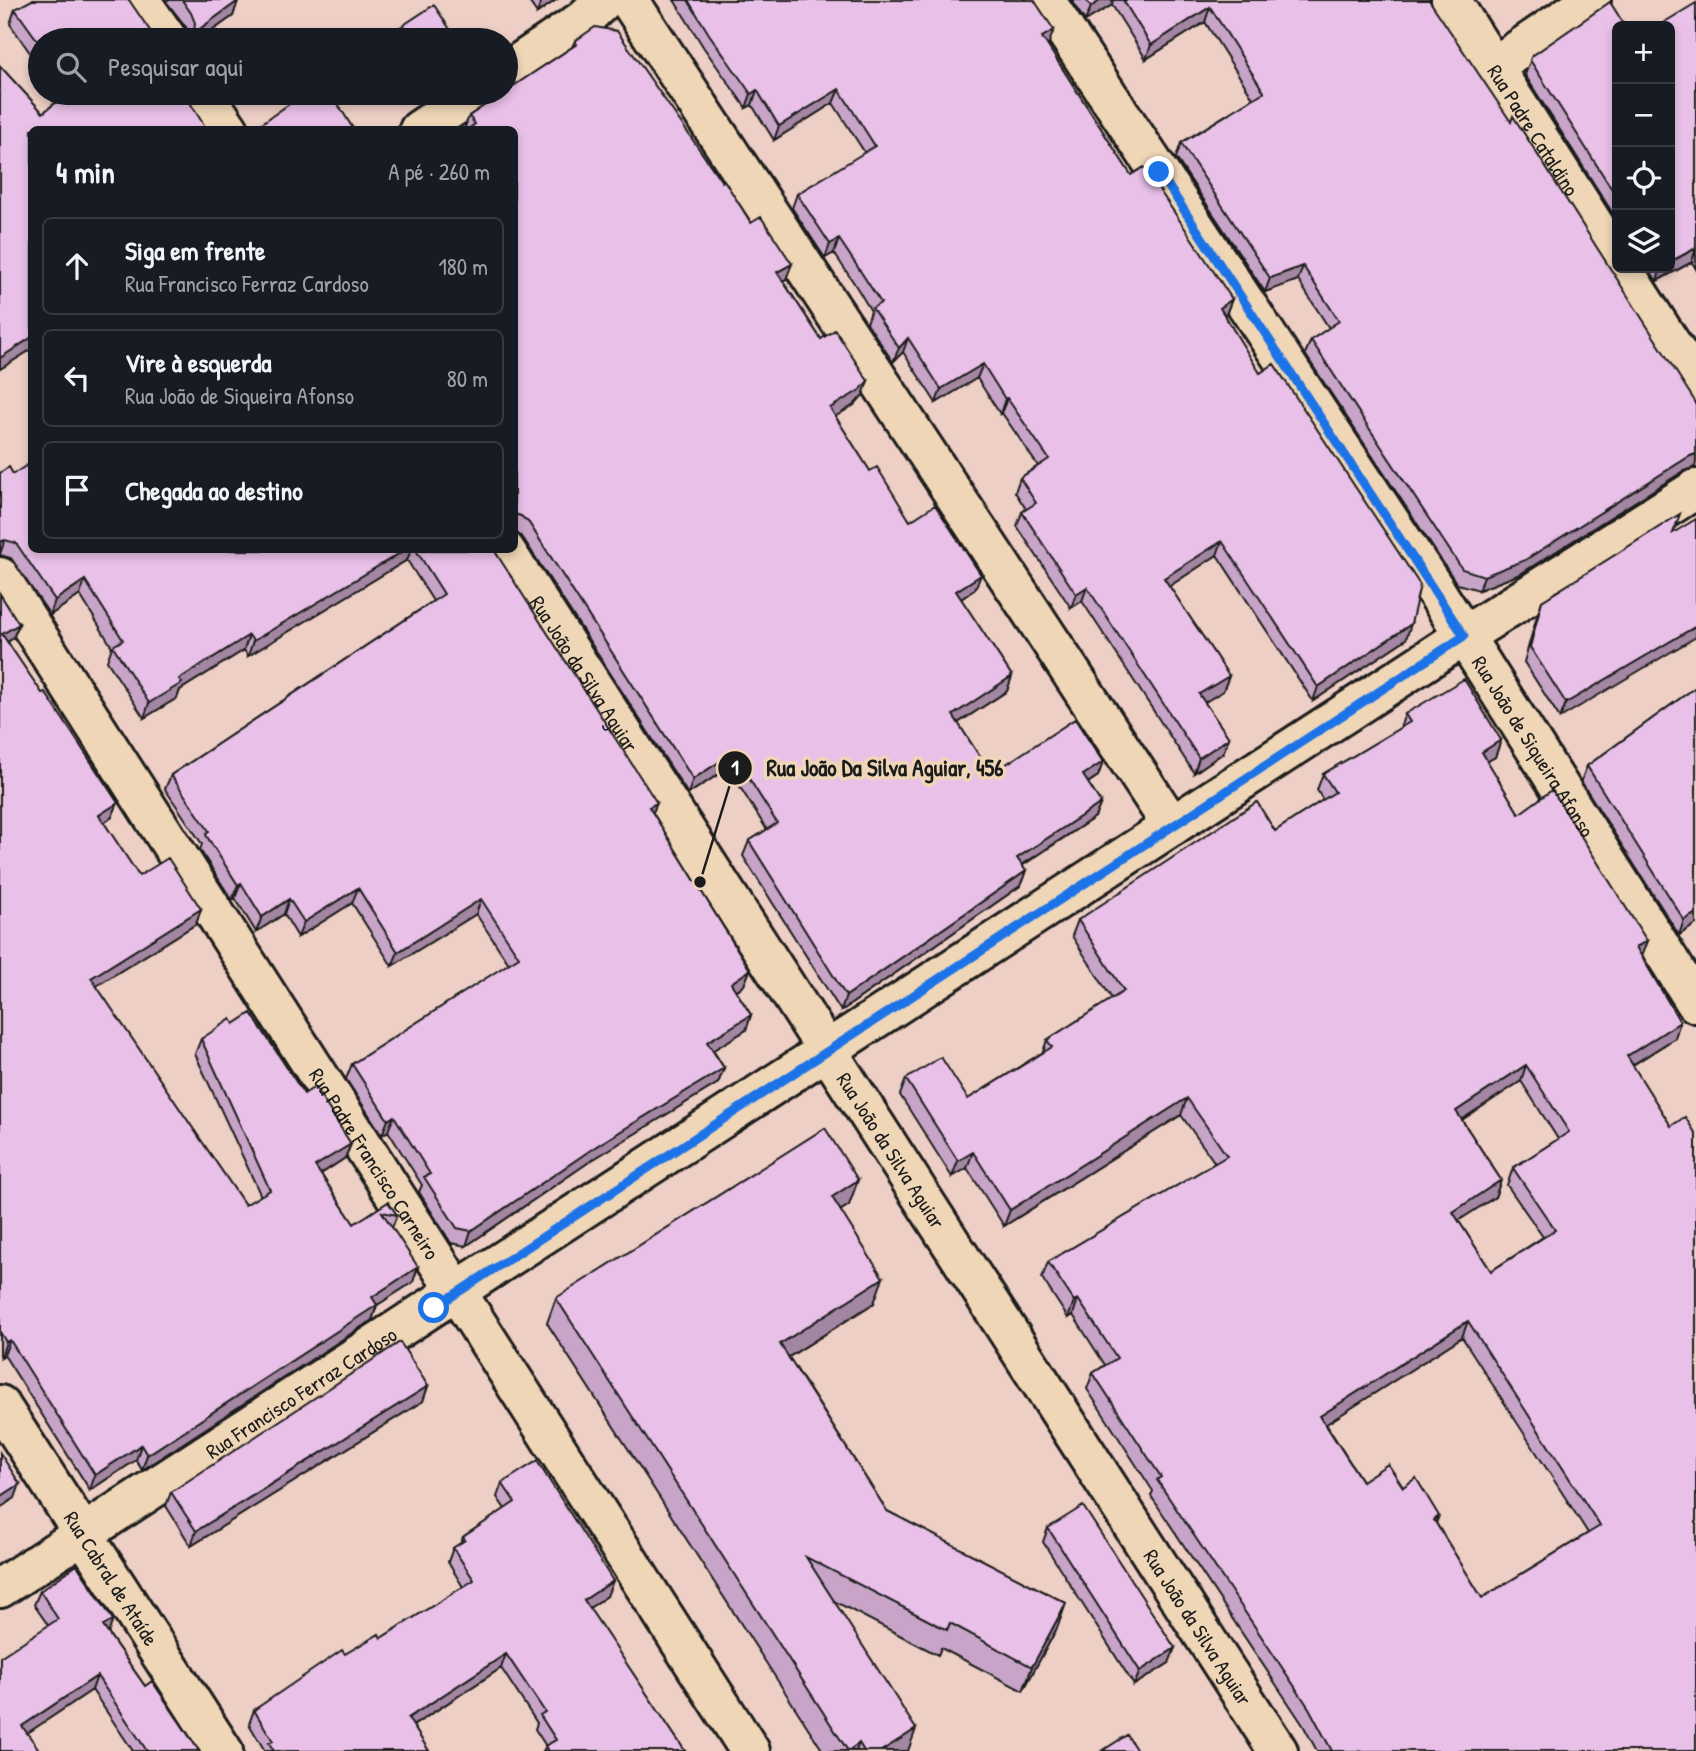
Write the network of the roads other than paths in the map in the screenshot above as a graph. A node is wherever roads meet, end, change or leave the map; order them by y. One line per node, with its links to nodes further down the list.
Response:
1 (140, 0): 7 (street)
2 (604, 0): 8 (street)
3 (629, 0): 21 (street)
4 (1045, 0): 20 (street, Rua João de Siqueira Afonso)
5 (1451, 0): 9 (street, Rua Padre Cataldino)
6 (1591, 0): 9 (street)
7 (159, 28)
8 (518, 64)
9 (1492, 68): 14 (street, Rua Padre Cataldino)
10 (212, 105): 12 (street)
11 (456, 105): 13 (street)
12 (226, 126)
13 (425, 126)
14 (1612, 253)
15 (1625, 273): 16 (street)
16 (1696, 383)
17 (1696, 489): 20 (street, Rua Francisco Ferraz Cardoso)
18 (507, 553): 23 (street, Rua João da Silva Aguiar)
19 (0, 577): 24 (street, Rua Padre Francisco Carneiro)
20 (1464, 636): 21 (street, Rua Francisco Ferraz Cardoso); 22 (street, Rua João de Siqueira Afonso)
21 (1172, 826): 23 (street, Rua Francisco Ferraz Cardoso)
22 (1696, 1003)
23 (828, 1050): 24 (street, Rua Francisco Ferraz Cardoso); 30 (street, Rua João da Silva Aguiar)
24 (458, 1293): 26 (street, Rua Francisco Ferraz Cardoso); 29 (street, Rua Padre Francisco Carneiro)
25 (0, 1405): 26 (street, Rua Cabral de Ataíde)
26 (84, 1534): 27 (street, Rua Francisco Ferraz Cardoso); 28 (street, Rua Cabral de Ataíde)
27 (0, 1588)
28 (223, 1751)
29 (750, 1751)
30 (1278, 1751)

